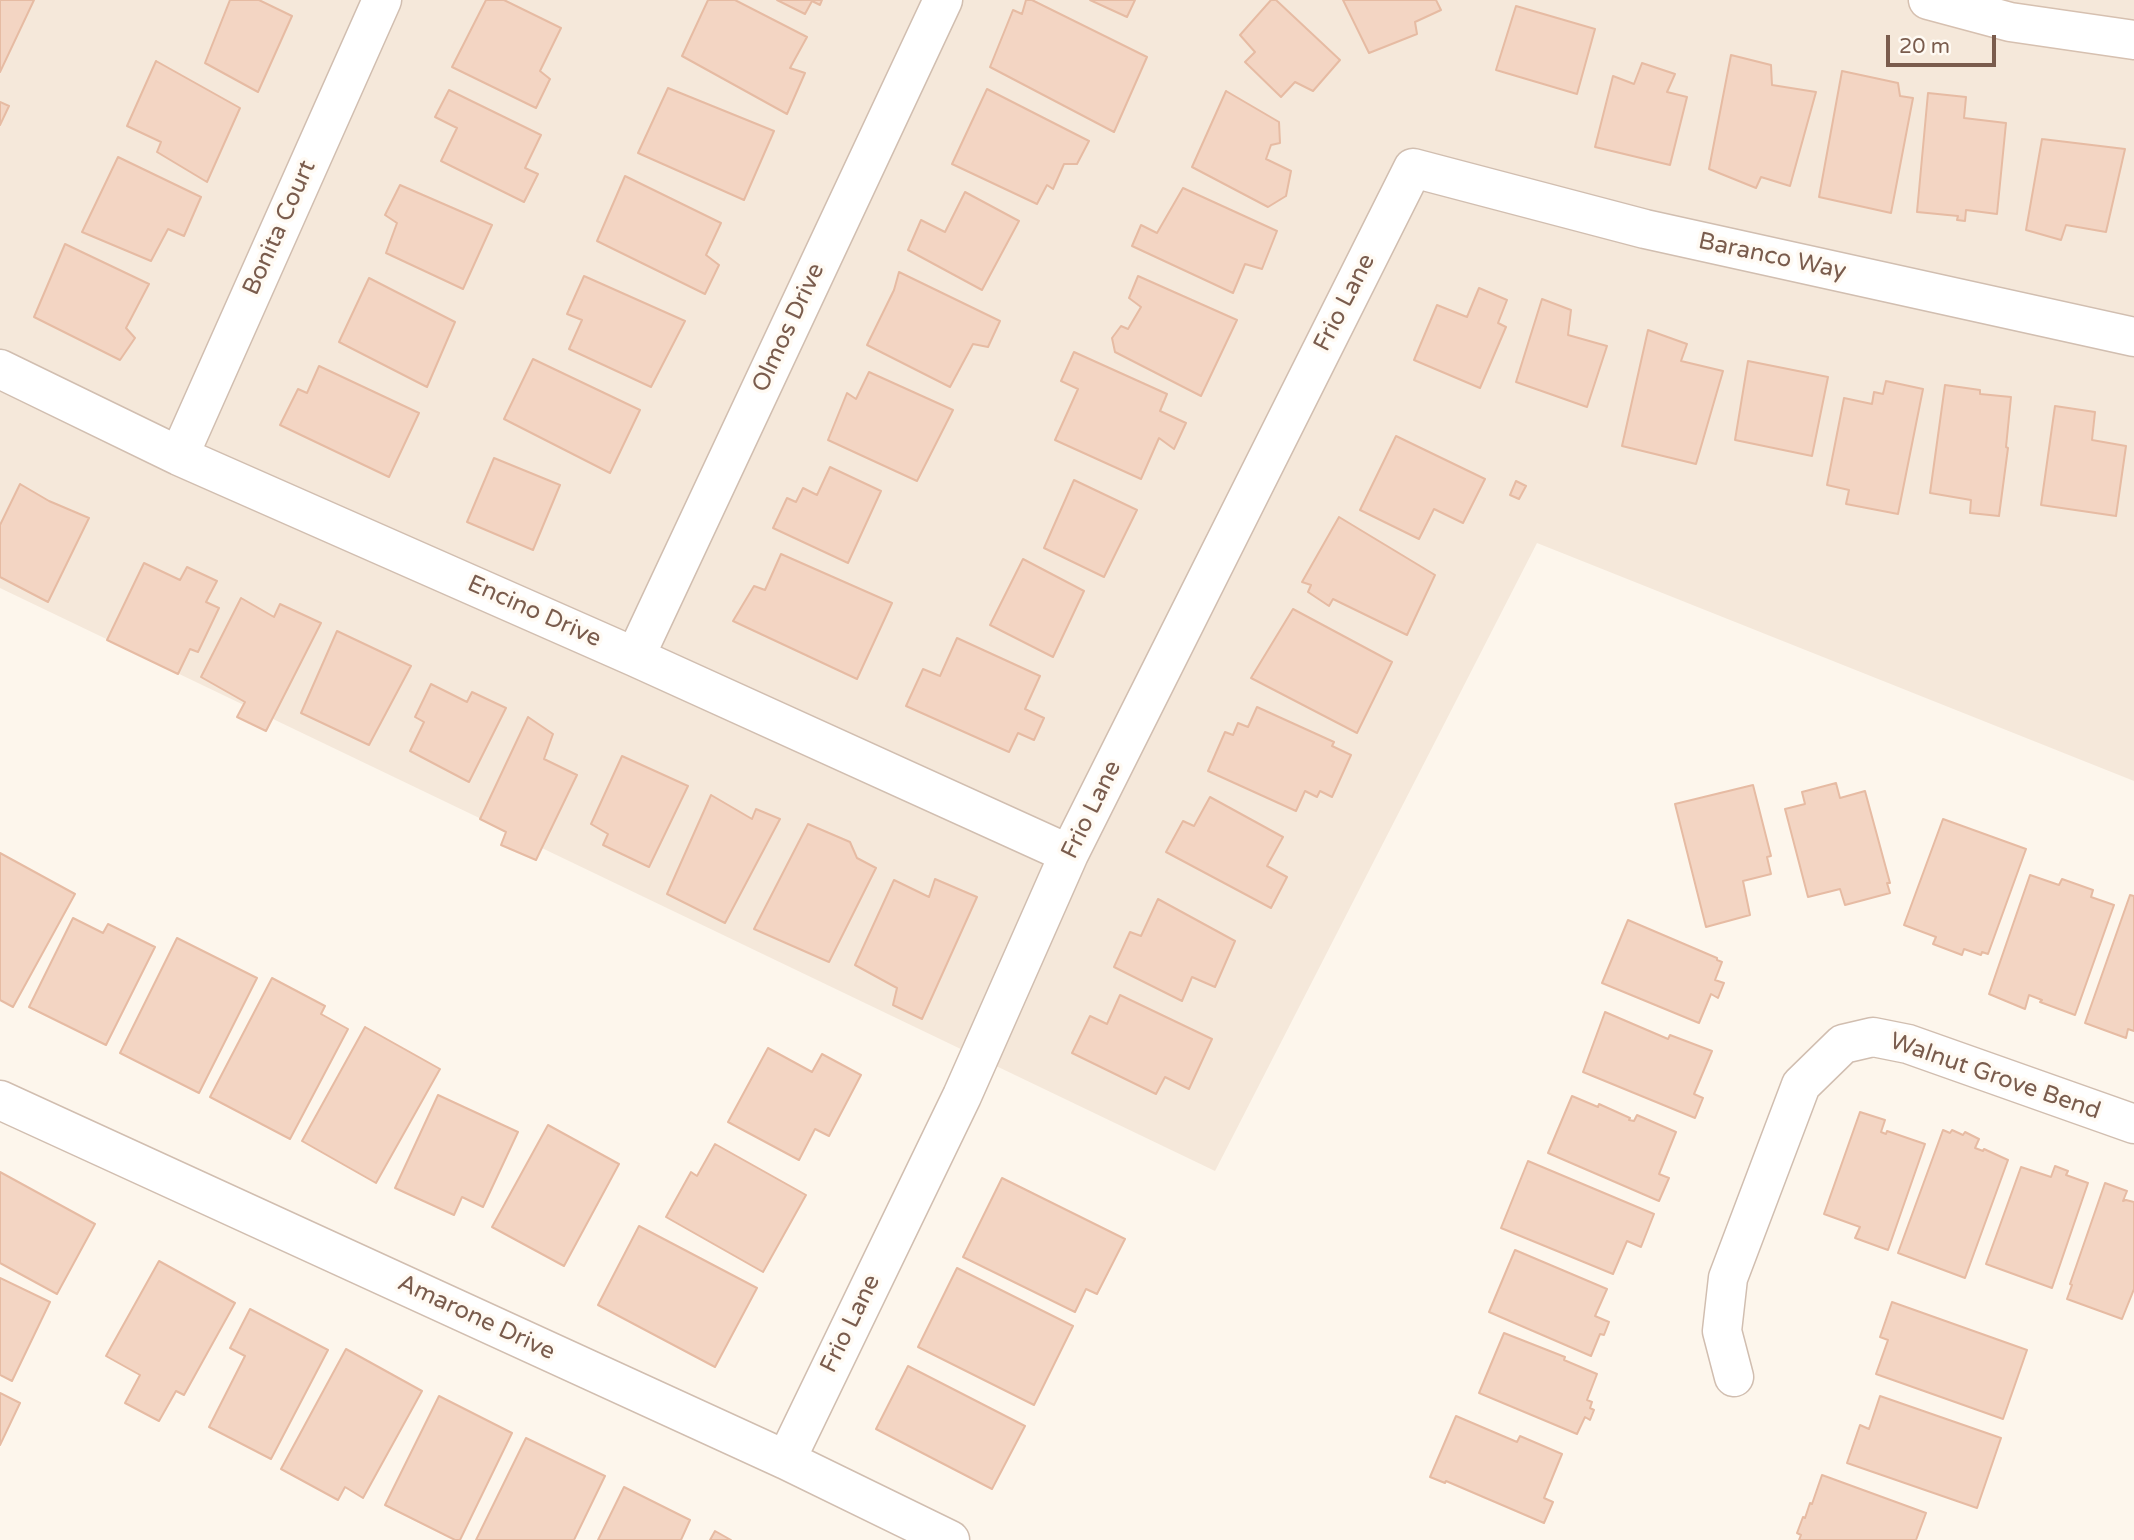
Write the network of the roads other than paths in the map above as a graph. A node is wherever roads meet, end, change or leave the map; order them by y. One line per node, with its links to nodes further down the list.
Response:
1 (382, 0): 9 (street, Bonita Court)
2 (943, 0): 10 (street, Olmos Drive)
3 (1928, 0): 4 (street)
4 (2012, 11): 5 (street)
5 (2134, 40)
6 (1413, 168): 7 (street, Baranco Way); 11 (street, Frio Lane)
7 (2134, 337)
8 (0, 369): 9 (street, Encino Drive)
9 (179, 456): 10 (street, Encino Drive)
10 (635, 657): 11 (street, Encino Drive)
11 (1069, 854): 15 (street, Frio Lane)
12 (0, 1100): 15 (street, Amarone Drive)
13 (2134, 1124): 14 (street, Walnut Grove Bend)
14 (1734, 1377)
15 (786, 1460): 16 (street, Amarone Drive)
16 (950, 1540)

